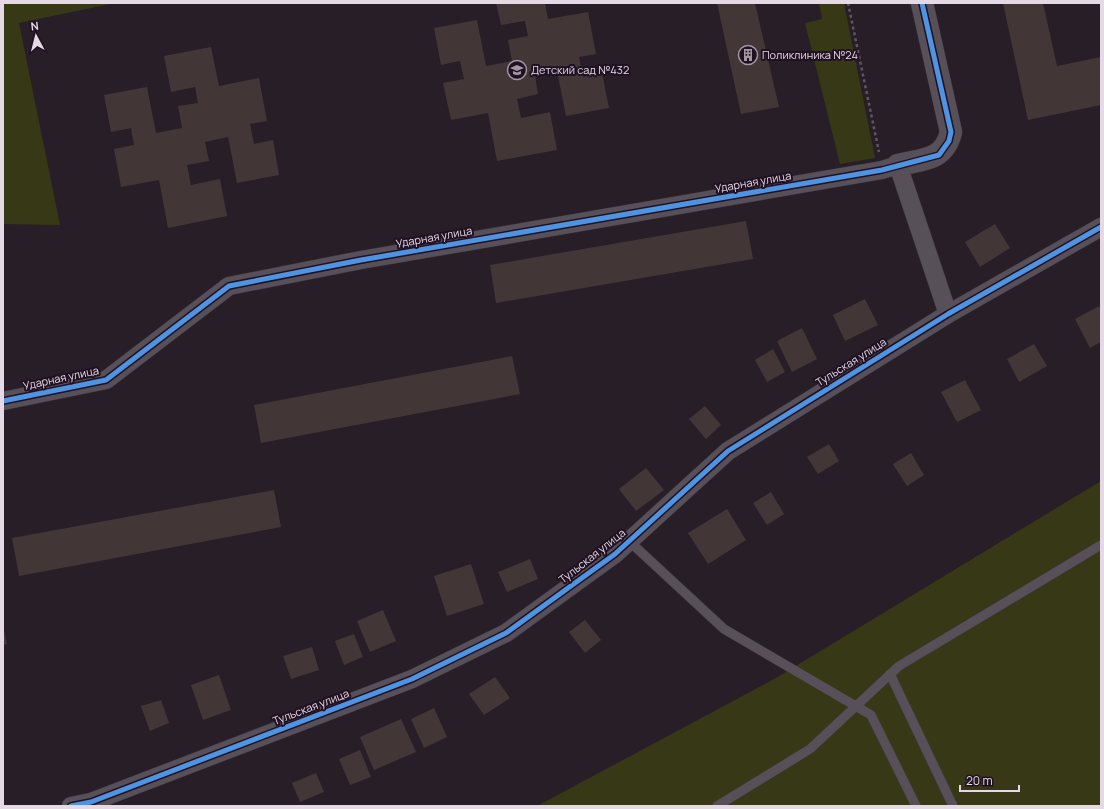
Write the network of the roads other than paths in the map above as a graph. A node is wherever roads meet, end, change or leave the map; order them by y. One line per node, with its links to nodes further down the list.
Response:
1 (922, 3): 2 (street)
2 (890, 168): 4 (street); 5 (street, Ударная улица)
3 (1101, 227): 4 (street, Тульская улица)
4 (948, 314): 6 (street, Тульская улица)
5 (3, 401)
6 (630, 541): 9 (lane); 10 (street, Тульская улица)
7 (1101, 545): 8 (lane)
8 (890, 674): 9 (lane); 13 (lane)
9 (855, 706): 11 (lane); 12 (lane)
10 (71, 806)
11 (717, 806)
12 (916, 806)
13 (953, 806)

